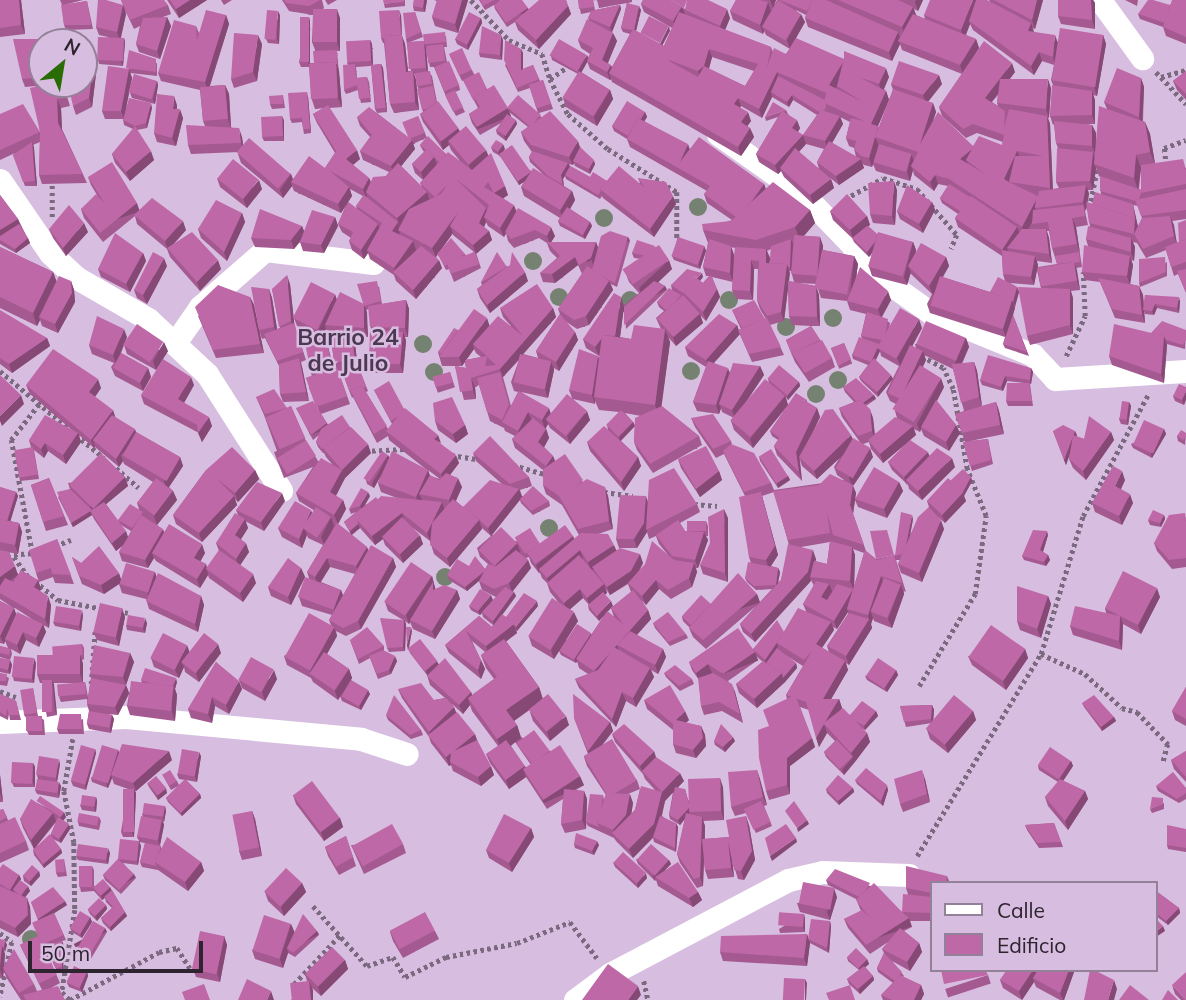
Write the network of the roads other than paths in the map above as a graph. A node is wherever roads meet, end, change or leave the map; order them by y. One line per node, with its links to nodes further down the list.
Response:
1 (1100, 0): 2 (street)
2 (1142, 58)
3 (694, 117): 7 (street)
4 (0, 180): 6 (street)
5 (373, 263): 6 (street)
6 (175, 343): 8 (street)
7 (1186, 371)
8 (281, 490)
9 (0, 722): 10 (street)
10 (407, 754)
11 (909, 875): 12 (street)
12 (575, 1000)

